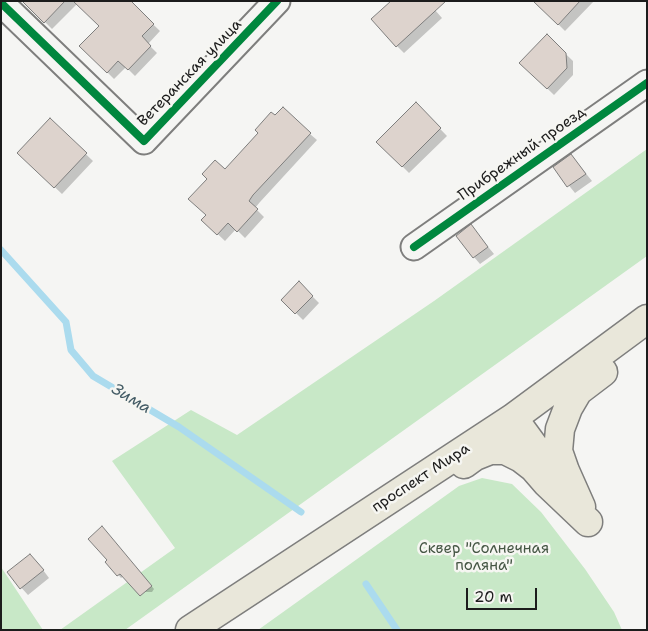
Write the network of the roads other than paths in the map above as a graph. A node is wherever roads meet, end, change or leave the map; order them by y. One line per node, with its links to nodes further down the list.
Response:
1 (277, 1): 2 (street, Ветеранская улица)
2 (1, 4)
3 (647, 83): 4 (street, Прибрежный проезд)
4 (414, 247)
5 (647, 319): 7 (main road, проспект Мира)
6 (647, 339): 9 (main road)
7 (513, 418): 8 (main road, проспект Мира); 9 (main road)
8 (366, 514): 9 (main road); 10 (main road, проспект Мира)
9 (588, 522)
10 (190, 630)

